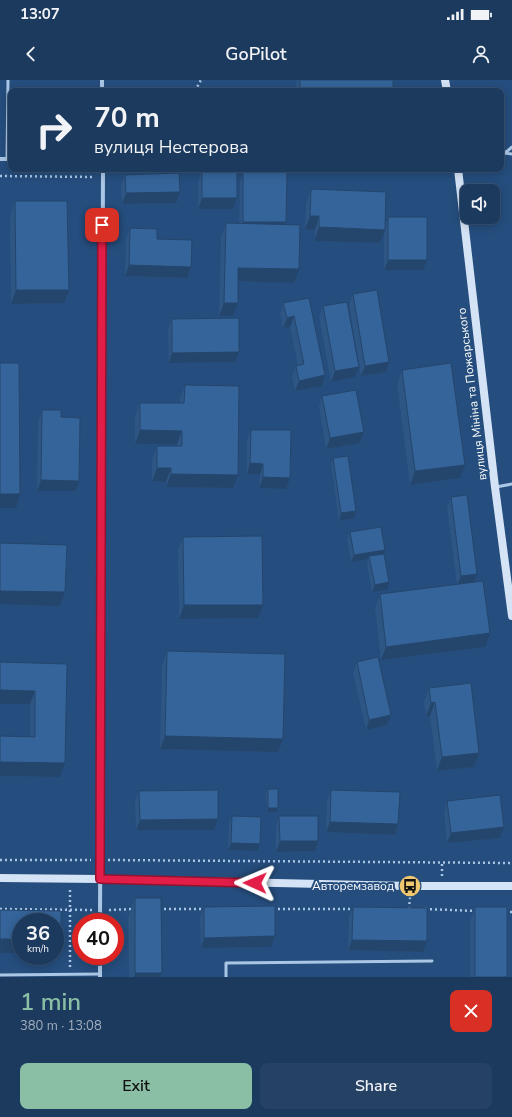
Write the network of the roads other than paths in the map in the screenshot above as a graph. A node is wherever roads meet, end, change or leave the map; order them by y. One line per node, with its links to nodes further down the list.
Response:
1 (512, 148): 2 (lane)
2 (505, 153): 3 (lane)
3 (512, 154)
4 (102, 172): 11 (street)
5 (459, 172): 7 (street, вулиця Мініна та Пожарського)
6 (512, 484): 7 (lane)
7 (495, 487): 8 (street, вулиця Мініна та Пожарського)
8 (509, 562): 9 (street, вулиця Мініна та Пожарського)
9 (512, 616)
10 (0, 878): 11 (street)
11 (100, 879): 12 (street); 13 (street)
12 (512, 886)
13 (100, 913)
14 (432, 961): 18 (lane)
15 (100, 965): 17 (street)
16 (0, 975): 17 (lane)
17 (100, 976)
18 (226, 977)

